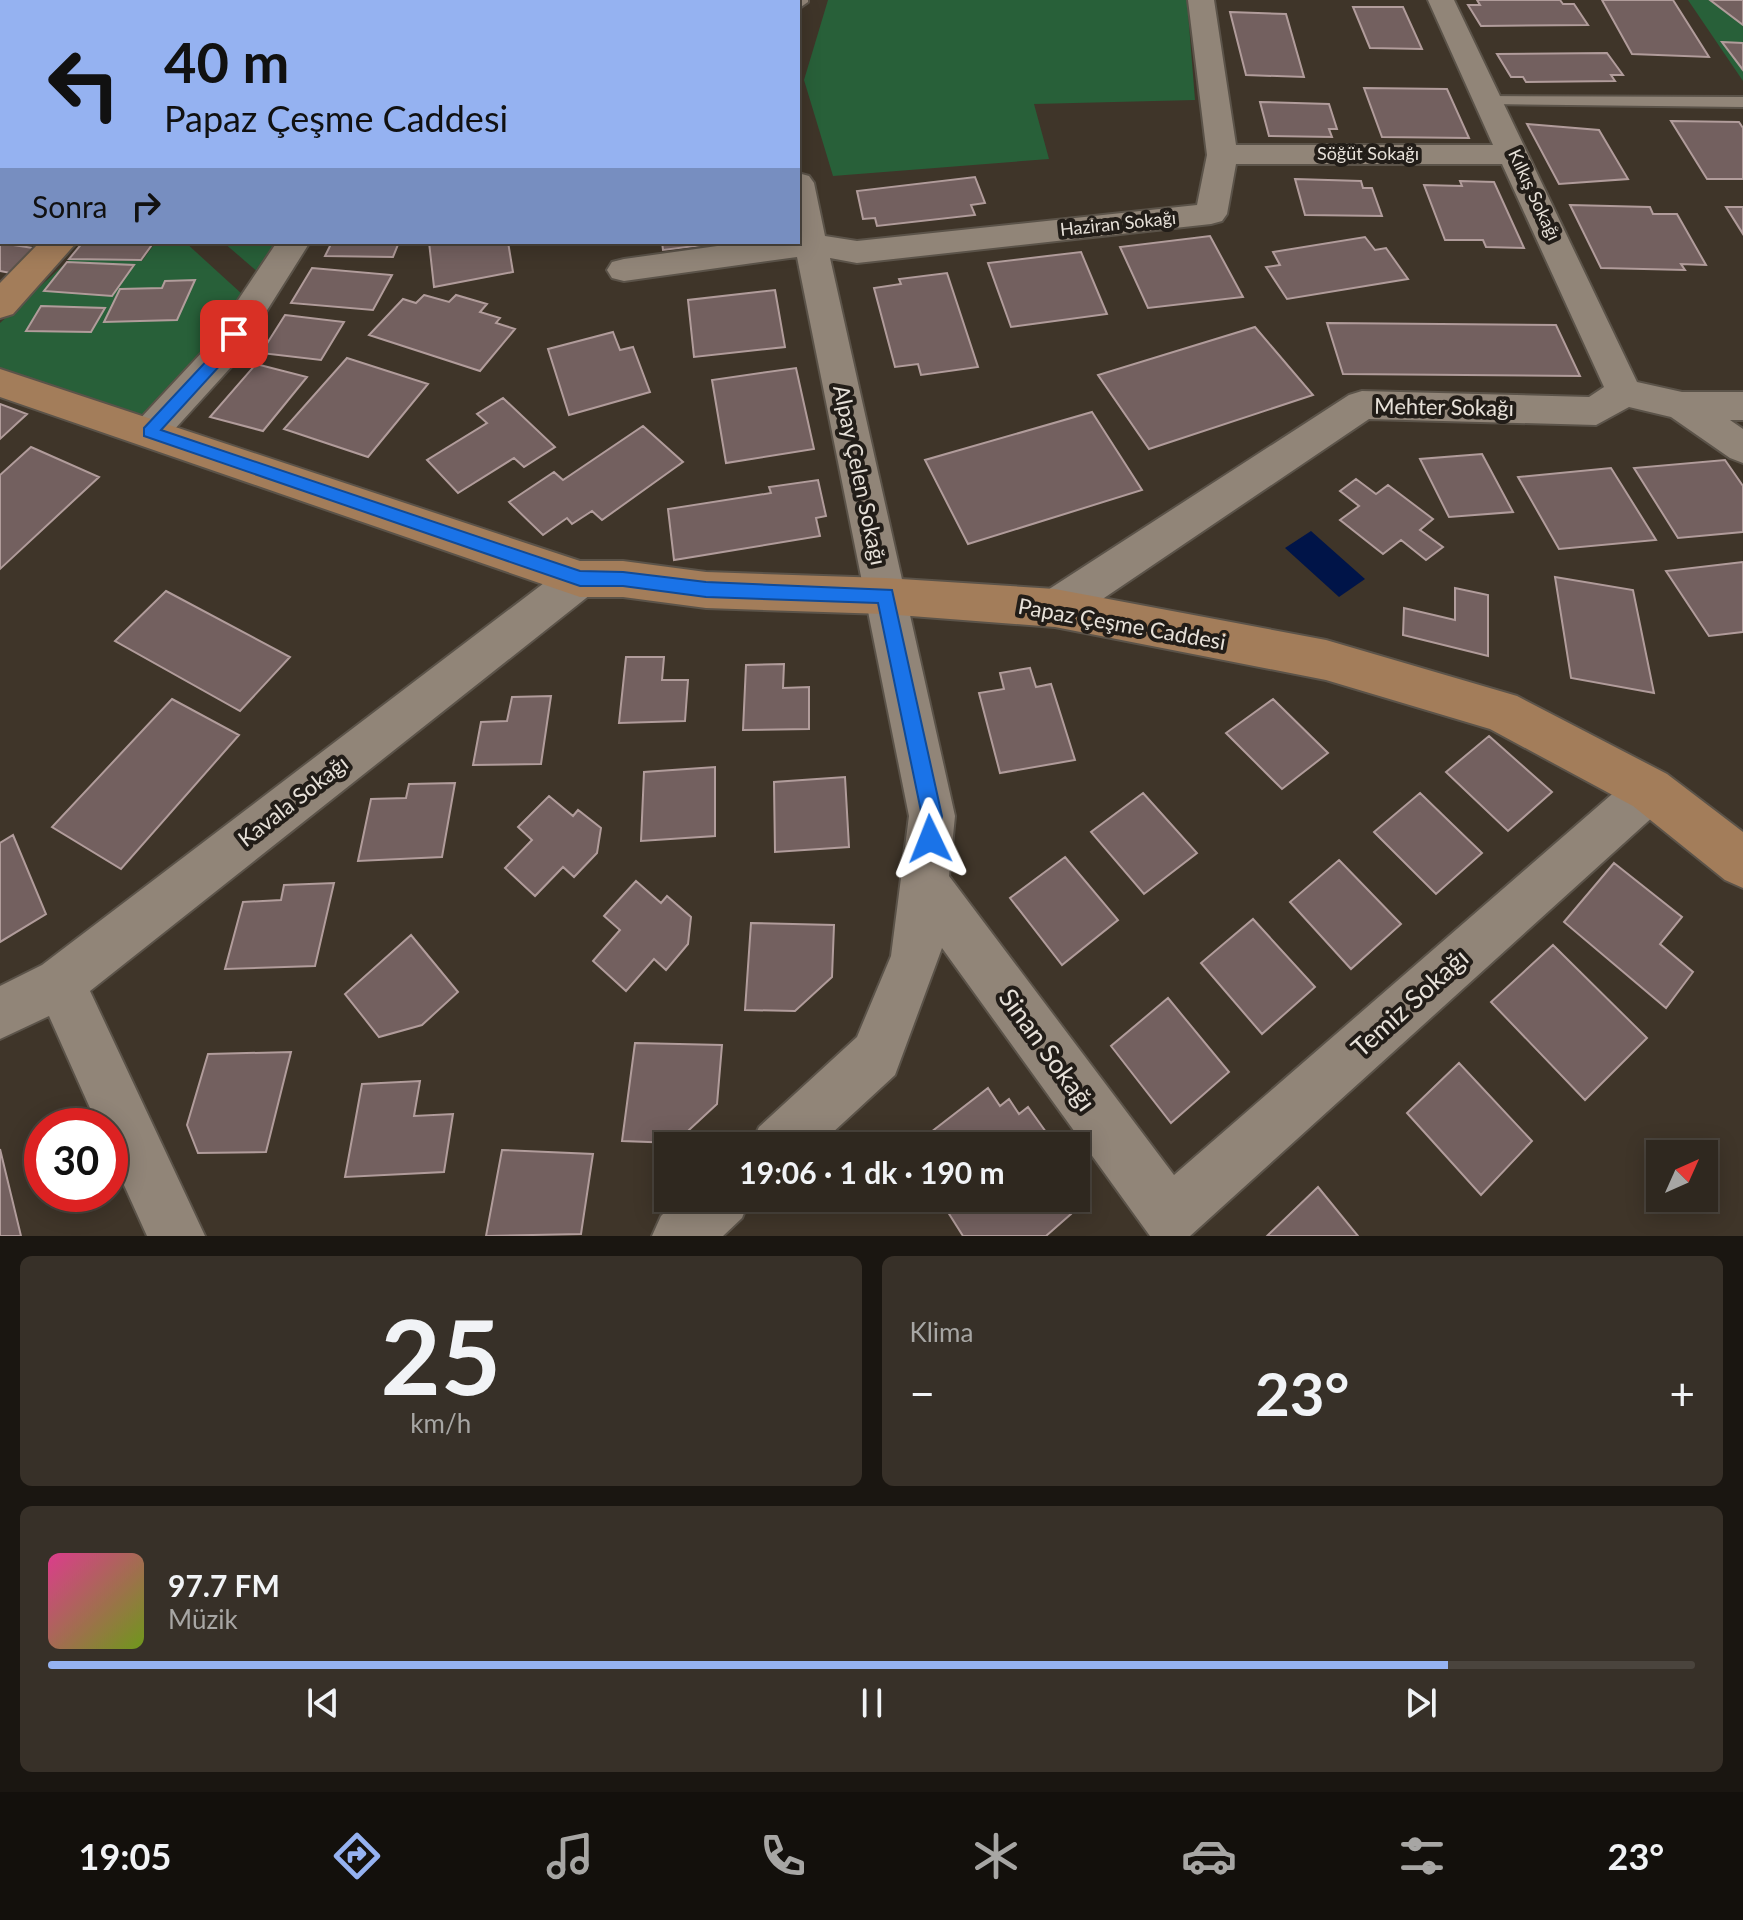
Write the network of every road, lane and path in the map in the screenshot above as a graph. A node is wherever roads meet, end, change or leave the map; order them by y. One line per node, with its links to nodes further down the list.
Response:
1 (1201, 0): 6 (street, Haziran Sokağı)
2 (1441, 0): 3 (street, Kılkış Sokağı)
3 (1489, 99): 4 (lane); 5 (street, Kılkış Sokağı)
4 (1743, 102)
5 (1515, 154): 6 (street, Söğüt Sokağı); 14 (street, Kılkış Sokağı)
6 (1222, 155): 10 (street, Haziran Sokağı)
7 (800, 192): 10 (street, Alpay Çelen Sokağı)
8 (58, 244): 12 (street)
9 (293, 244): 17 (street)
10 (811, 244): 11 (street); 20 (street, Alpay Çelen Sokağı)
11 (624, 270)
12 (0, 305)
13 (0, 383): 17 (street, Papaz Çeşme Caddesi)
14 (1624, 392): 15 (street); 21 (street, Mehter Sokağı)
15 (1682, 406): 16 (street); 18 (street)
16 (1743, 406)
17 (150, 432): 19 (street, Papaz Çeşme Caddesi)
18 (1743, 448)
19 (580, 579): 20 (street, Papaz Çeşme Caddesi); 25 (street, Kavala Sokağı)
20 (885, 596): 21 (street, Papaz Çeşme Caddesi); 24 (street, Alpay Çelen Sokağı)
21 (1055, 608): 22 (street, Papaz Çeşme Caddesi)
22 (1650, 790): 23 (street, Papaz Çeşme Caddesi); 29 (street, Temiz Sokağı)
23 (1743, 863)
24 (925, 884): 27 (street, Alpay Çelen Sokağı); 29 (street, Sinan Sokağı)
25 (60, 983): 26 (street, Kavala Sokağı); 30 (street)
26 (0, 1013)
27 (793, 1132)
28 (707, 1212): 31 (street)
29 (1170, 1216)
30 (176, 1236)
31 (681, 1236)

